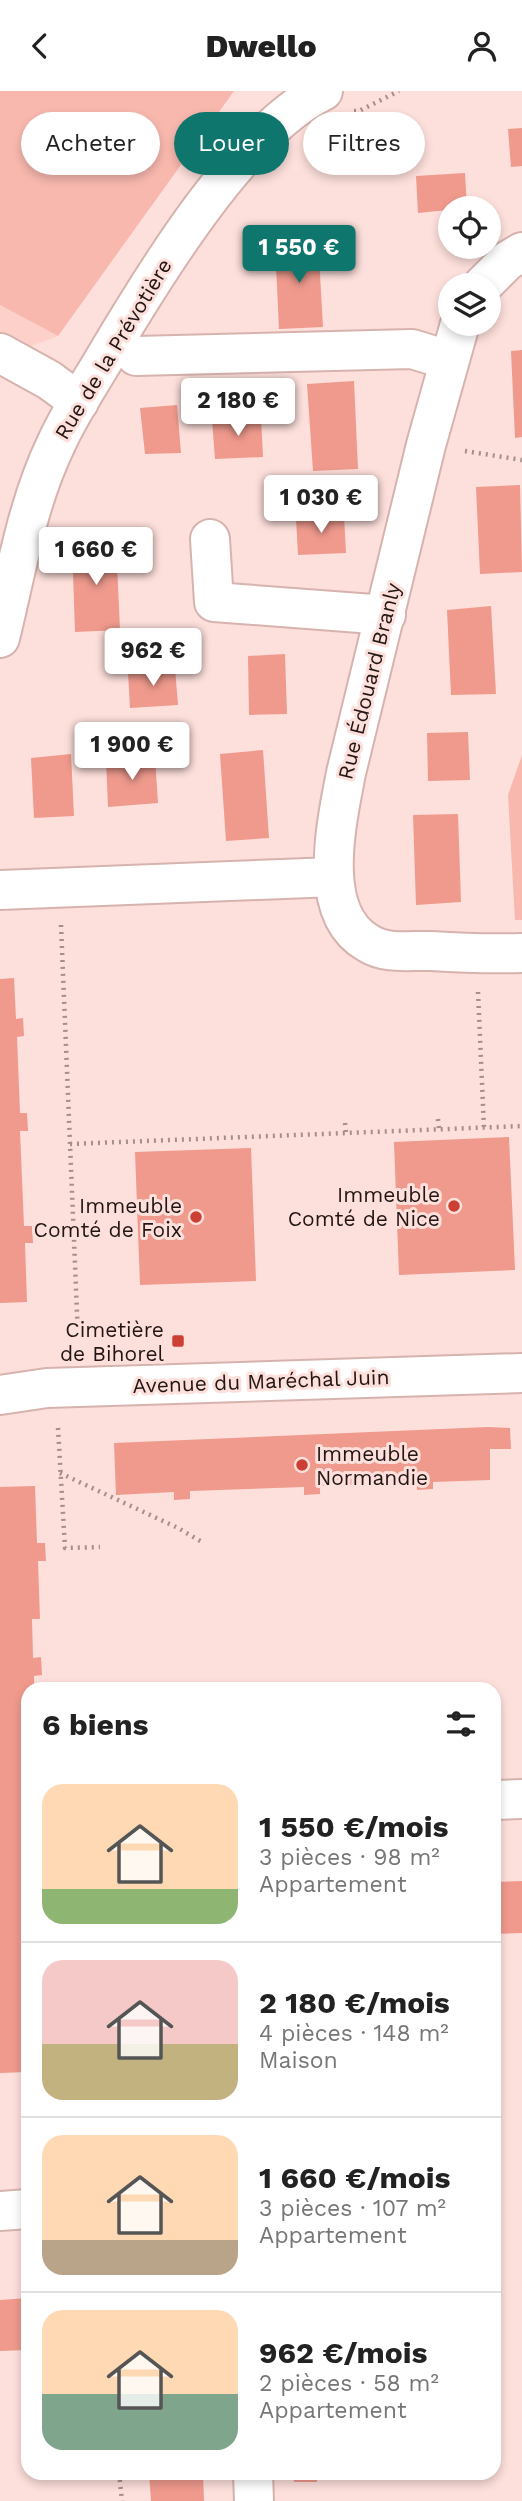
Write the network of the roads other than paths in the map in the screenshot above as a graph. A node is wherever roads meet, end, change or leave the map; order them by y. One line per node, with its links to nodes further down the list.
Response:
1 (310, 95): 8 (street, Rue de la Prévotière)
2 (522, 252): 3 (street)
3 (495, 273)
4 (456, 336): 7 (street, Rue Édouard Branly)
5 (0, 353): 8 (street)
6 (136, 356): 7 (street)
7 (448, 359): 10 (street, Rue Édouard Branly)
8 (79, 401): 11 (street, Rue de la Prévotière)
9 (209, 539): 10 (street)
10 (386, 615): 12 (street, Rue Édouard Branly)
11 (0, 638)
12 (334, 877): 13 (street); 14 (street, Rue Édouard Branly)
13 (0, 890)
14 (522, 953)
15 (522, 1373): 16 (street, Avenue du Maréchal Juin)
16 (0, 1395)
17 (522, 1799): 18 (street)
18 (501, 1800)
19 (21, 2210): 20 (street)
20 (0, 2211)
21 (253, 2480): 22 (street)
22 (254, 2501)

